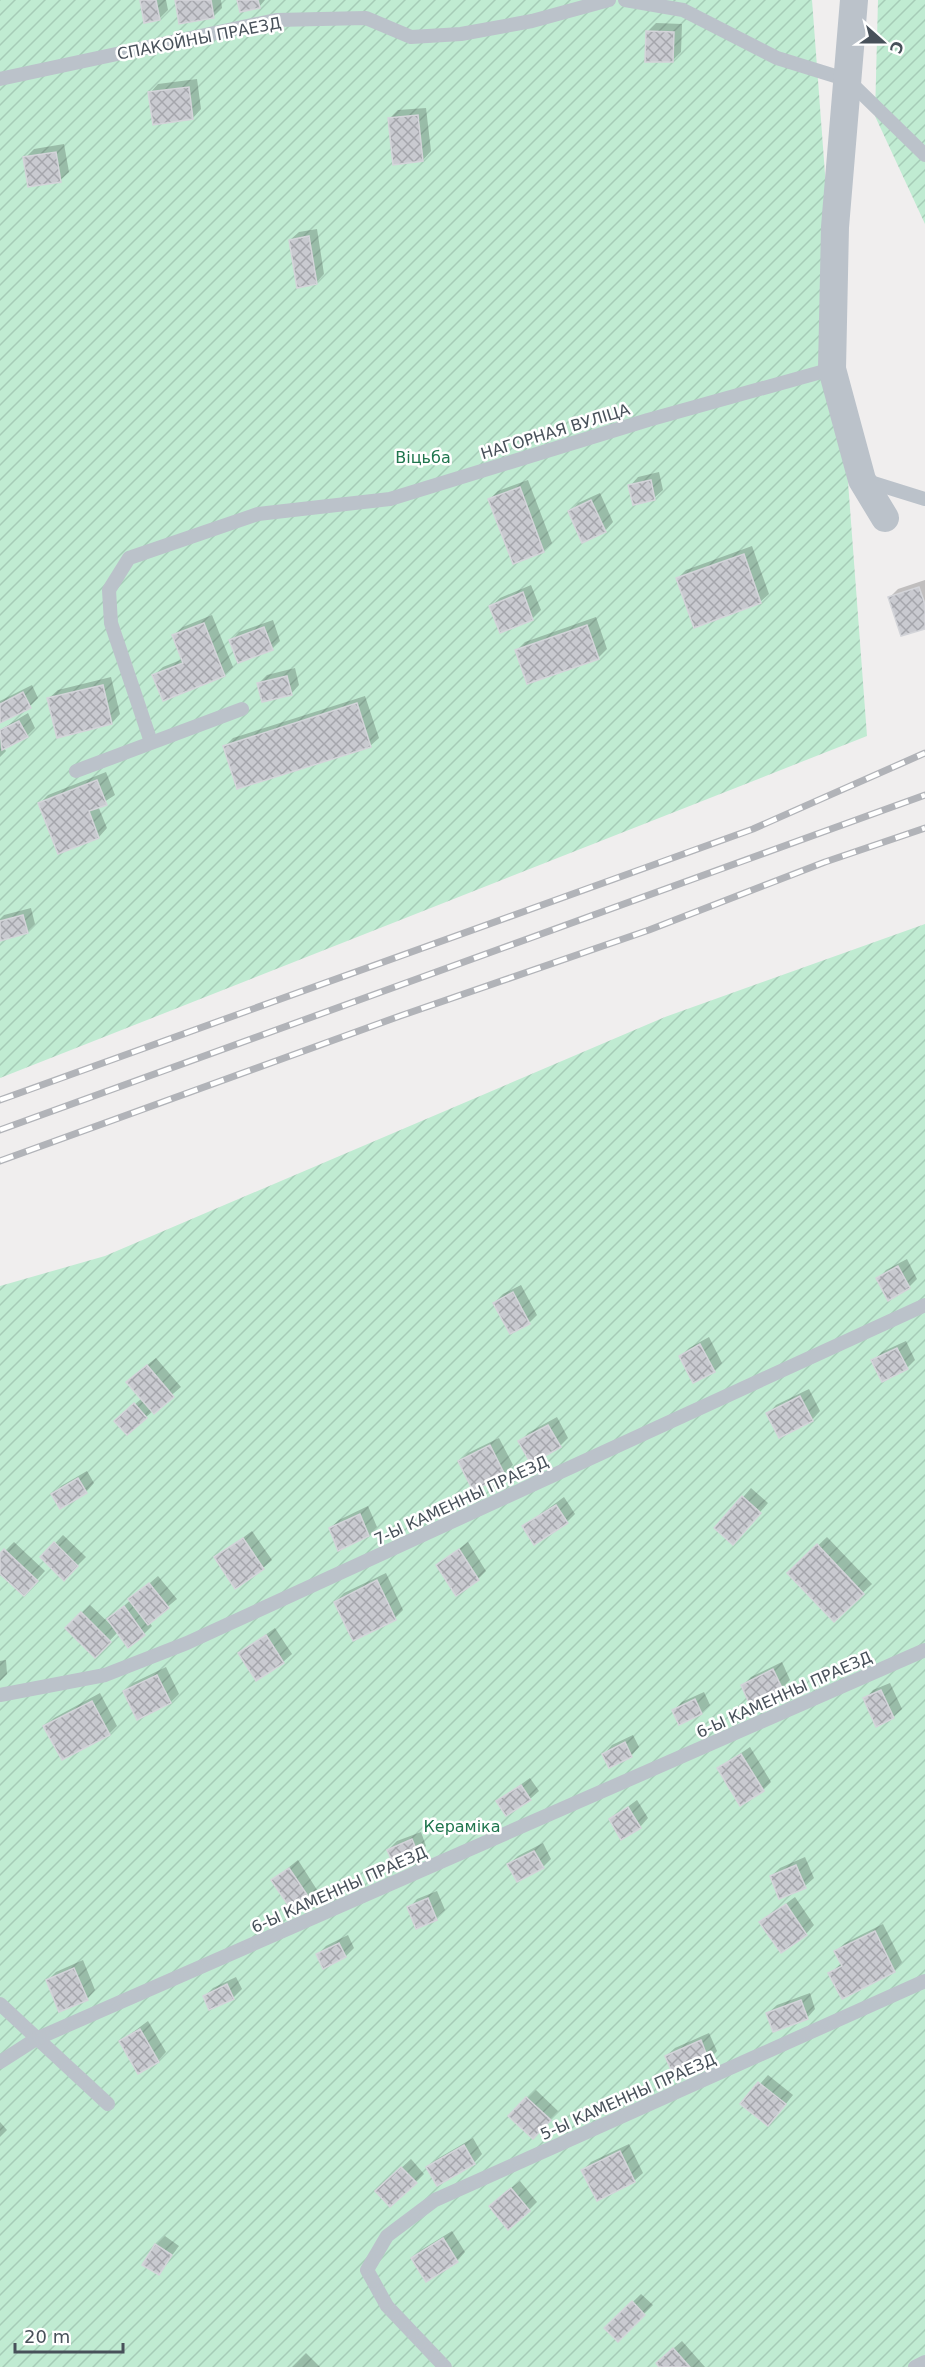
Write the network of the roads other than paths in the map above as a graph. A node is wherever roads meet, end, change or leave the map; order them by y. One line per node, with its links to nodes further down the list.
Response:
1 (609, 0): 4 (lane, СПАКОЙНЫ ПРАЕЗД)
2 (625, 0): 5 (lane)
3 (854, 0): 5 (street)
4 (0, 79)
5 (848, 80): 6 (lane); 7 (street)
6 (925, 155)
7 (832, 369): 8 (street); 12 (lane, НАГОРНАЯ ВУЛІЦА)
8 (862, 480): 9 (lane); 10 (street)
9 (925, 499)
10 (885, 518)
11 (242, 709): 12 (lane)
12 (151, 741): 13 (lane)
13 (76, 771)
14 (925, 1305): 16 (lane, 7-Ы КАМЕННЫ ПРАЕЗД)
15 (925, 1650): 19 (lane, 6-Ы КАМЕННЫ ПРАЕЗД)
16 (0, 1695)
17 (925, 1981): 23 (lane, 5-Ы КАМЕННЫ ПРАЕЗД)
18 (0, 2004): 19 (lane)
19 (36, 2039): 20 (lane, 6-Ы КАМЕННЫ ПРАЕЗД); 21 (lane)
20 (0, 2062)
21 (108, 2104)
22 (925, 2362): 24 (lane)
23 (445, 2367)
24 (915, 2367)

